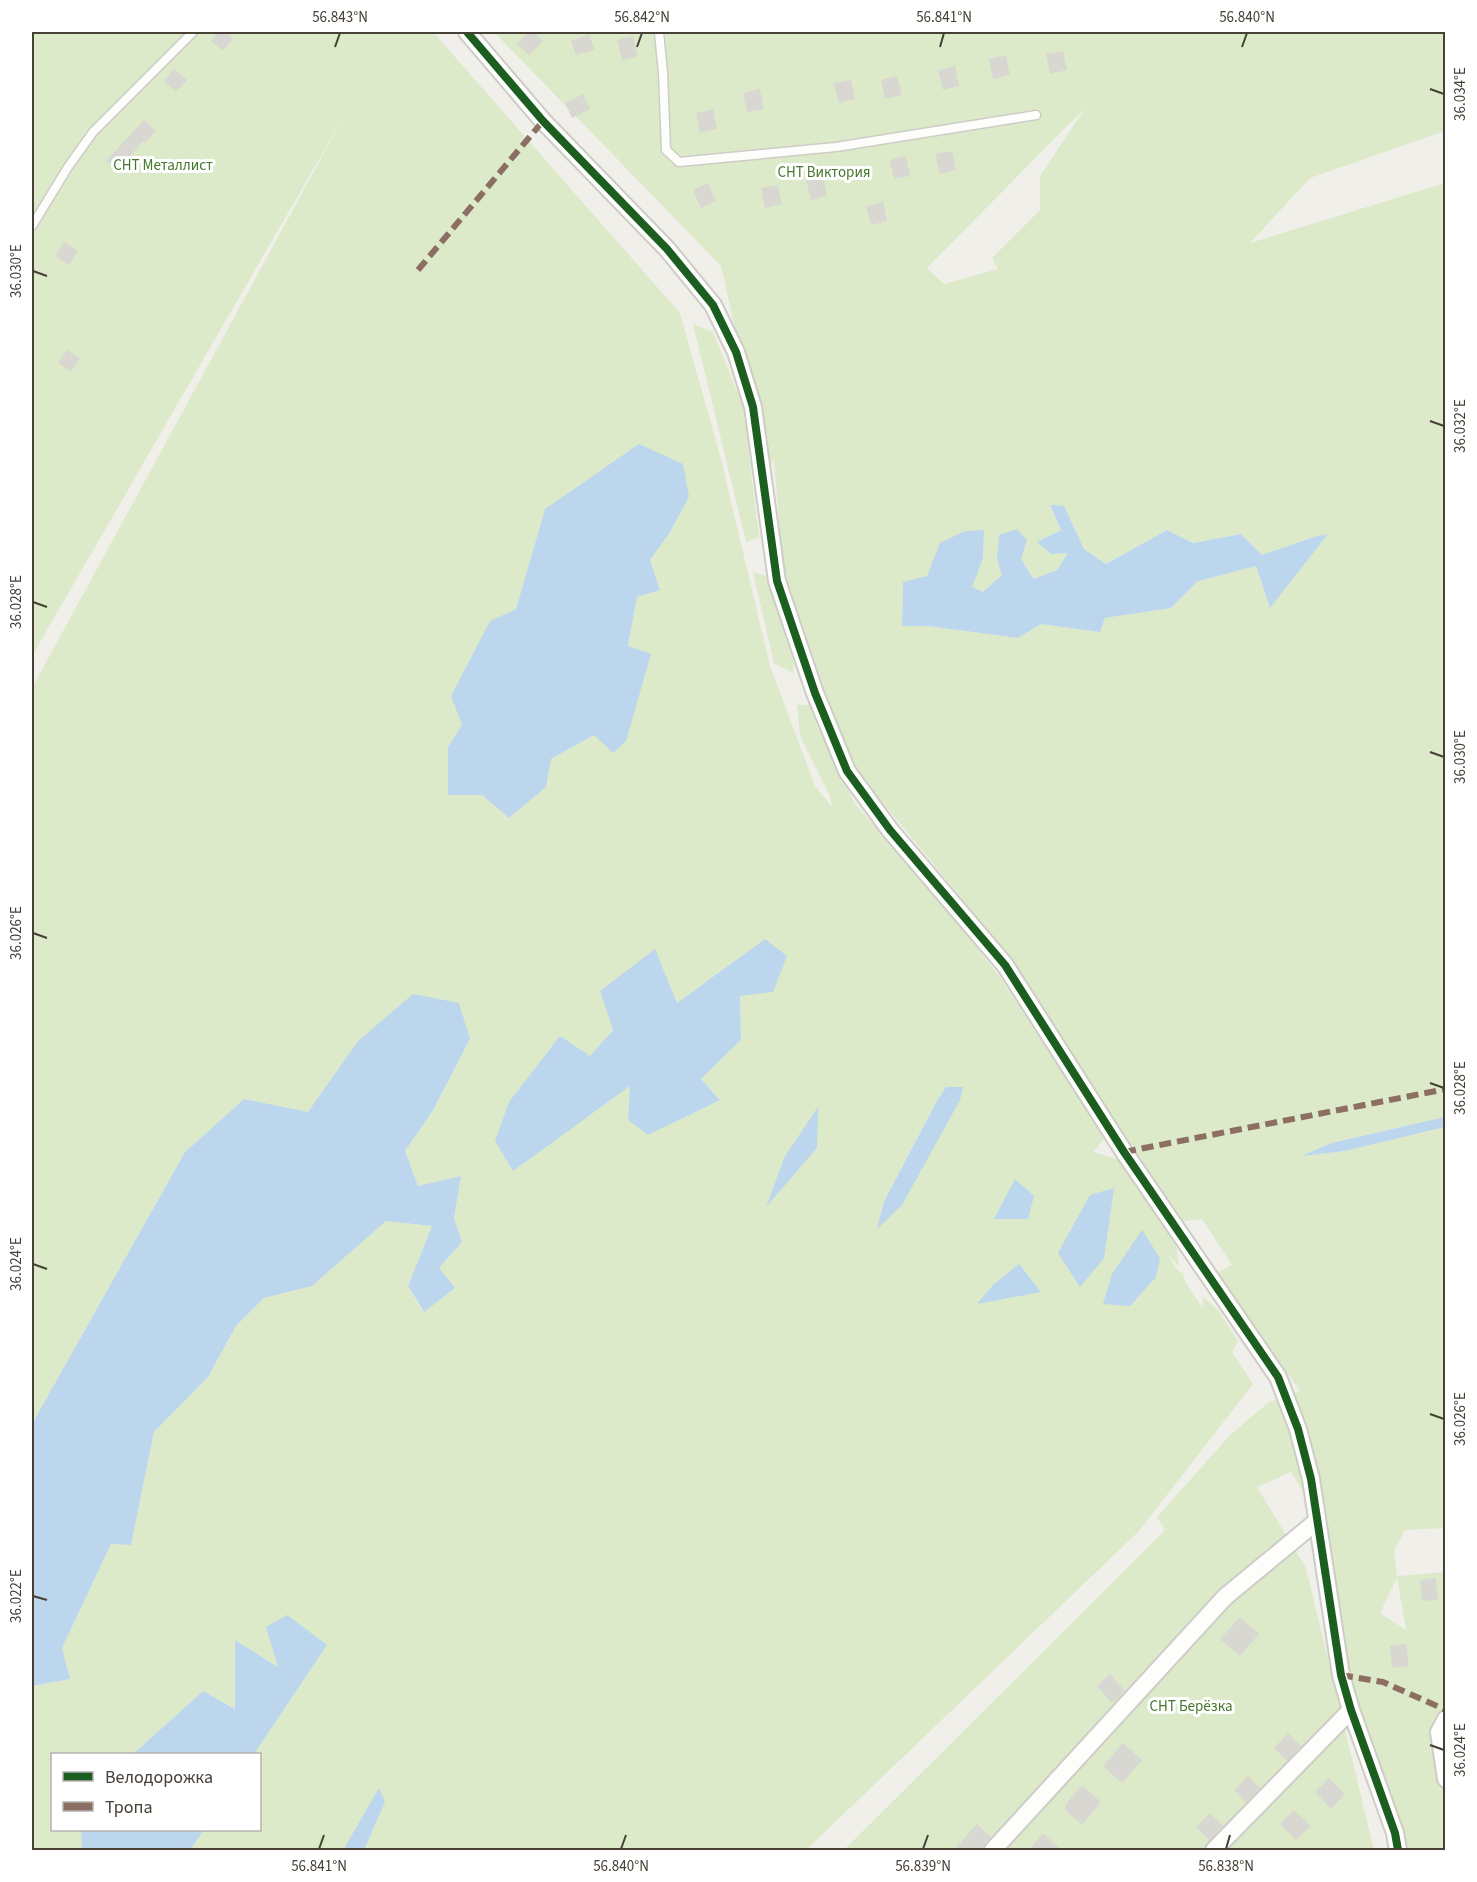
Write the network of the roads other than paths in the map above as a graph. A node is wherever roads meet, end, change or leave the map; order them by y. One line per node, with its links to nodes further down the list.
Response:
1 (193, 32): 5 (lane)
2 (467, 32): 6 (street)
3 (658, 32): 4 (lane)
4 (1036, 115)
5 (32, 226)
6 (1317, 1521): 7 (street); 10 (street)
7 (1351, 1710): 11 (street); 12 (street)
8 (1446, 1719): 9 (street)
9 (1446, 1779)
10 (993, 1851)
11 (1214, 1851)
12 (1398, 1851)

